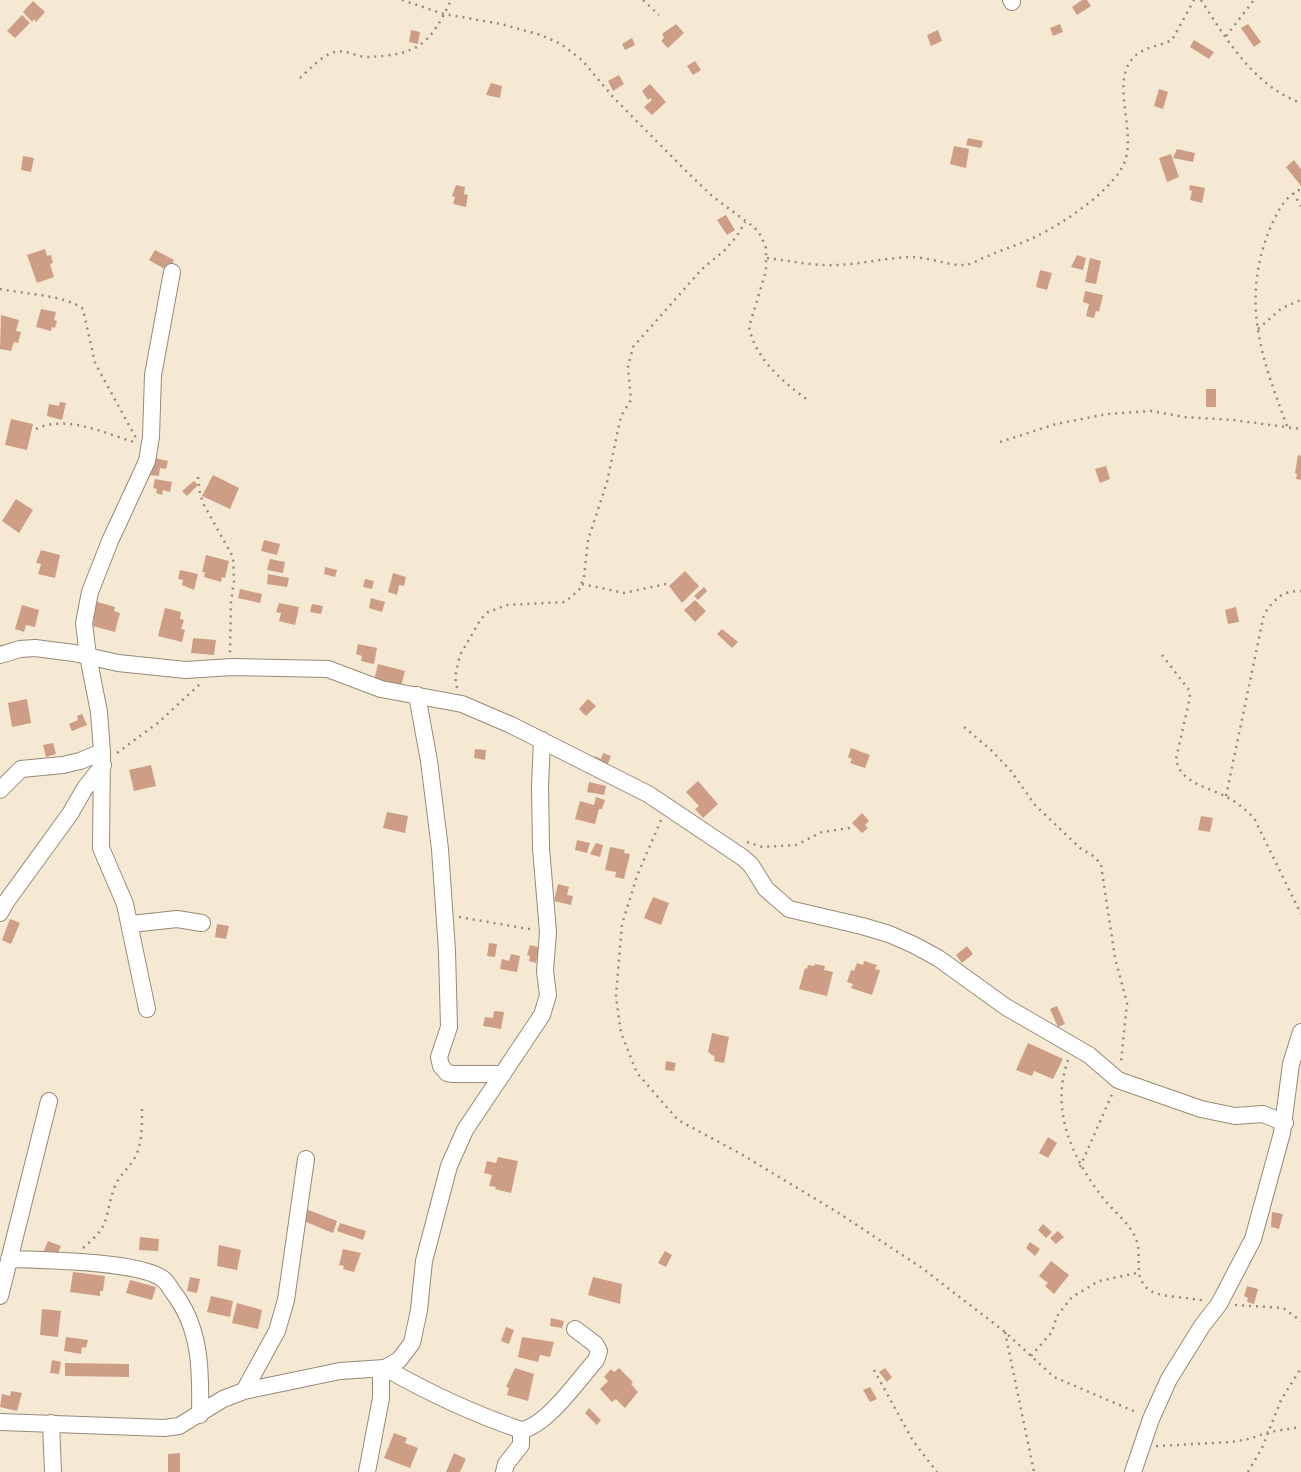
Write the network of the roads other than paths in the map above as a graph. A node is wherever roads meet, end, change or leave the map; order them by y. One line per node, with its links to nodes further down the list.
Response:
1 (172, 272): 3 (street)
2 (0, 655): 3 (street)
3 (88, 656): 4 (street); 6 (street)
4 (417, 695): 5 (street); 13 (street)
5 (542, 740): 13 (street); 15 (street)
6 (103, 758): 7 (street); 8 (street); 10 (street)
7 (0, 790)
8 (0, 913)
9 (202, 923): 10 (street)
10 (131, 924): 11 (street)
11 (147, 1009)
12 (1301, 1032): 15 (street)
13 (503, 1074): 20 (street)
14 (49, 1101): 17 (street)
15 (1285, 1123): 29 (street)
16 (306, 1159): 21 (street)
17 (9, 1259): 18 (street); 22 (street)
18 (0, 1296)
19 (575, 1329): 25 (street)
20 (383, 1368): 21 (street); 25 (street); 27 (street)
21 (244, 1391): 22 (street)
22 (200, 1415): 24 (street)
23 (0, 1422): 24 (street)
24 (51, 1423): 26 (street)
25 (521, 1430): 28 (street)
26 (53, 1472)
27 (367, 1472)
28 (504, 1472)
29 (1133, 1472)

